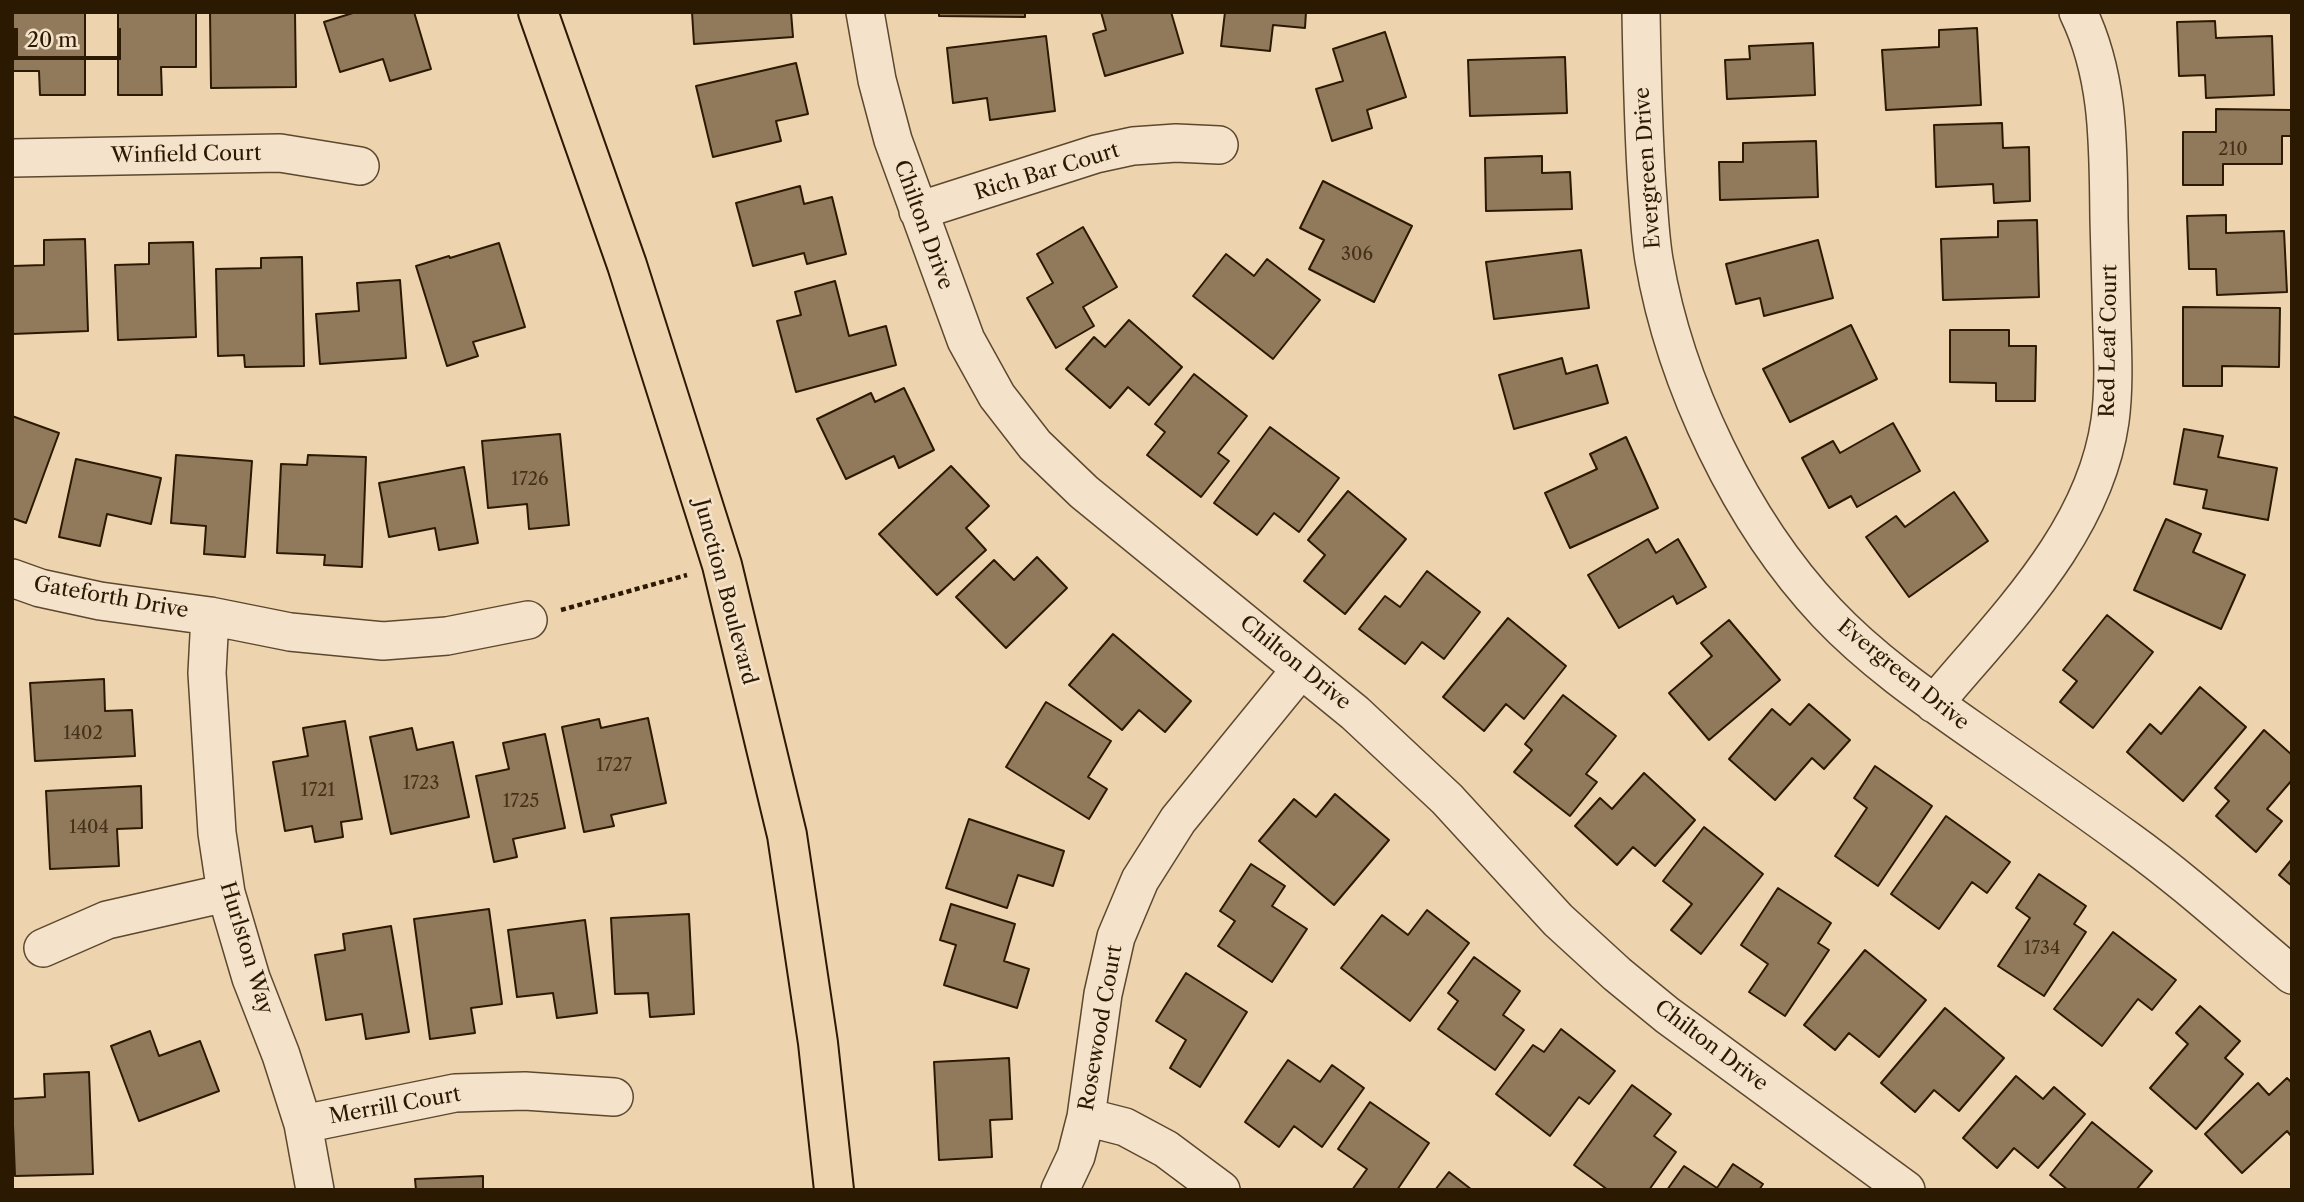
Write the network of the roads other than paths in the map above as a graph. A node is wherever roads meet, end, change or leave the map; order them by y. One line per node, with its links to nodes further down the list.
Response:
1 (538, 12): 21 (main road, Junction Boulevard)
2 (865, 12): 8 (street, Chilton Drive)
3 (1641, 12): 13 (street, Evergreen Drive)
4 (2078, 12): 13 (street, Red Leaf Court)
5 (1219, 145): 8 (street, Rich Bar Court)
6 (12, 158): 7 (street, Winfield Court)
7 (360, 166)
8 (918, 211): 12 (street, Chilton Drive)
9 (12, 579): 10 (street, Gateforth Drive)
10 (210, 615): 11 (street, Gateforth Drive); 14 (street, Hurlston Way)
11 (528, 620)
12 (1301, 669): 18 (street, Rosewood Court); 24 (street, Chilton Drive)
13 (1934, 704): 16 (street, Evergreen Drive)
14 (226, 892): 15 (street); 19 (street, Hurlston Way)
15 (43, 948)
16 (2292, 975)
17 (614, 1097): 19 (street, Merrill Court)
18 (1086, 1117): 22 (street, Rosewood Court); 23 (street)
19 (303, 1124): 20 (street, Hurlston Way)
20 (315, 1190)
21 (834, 1190)
22 (1060, 1190)
23 (1221, 1190)
24 (1906, 1190)

